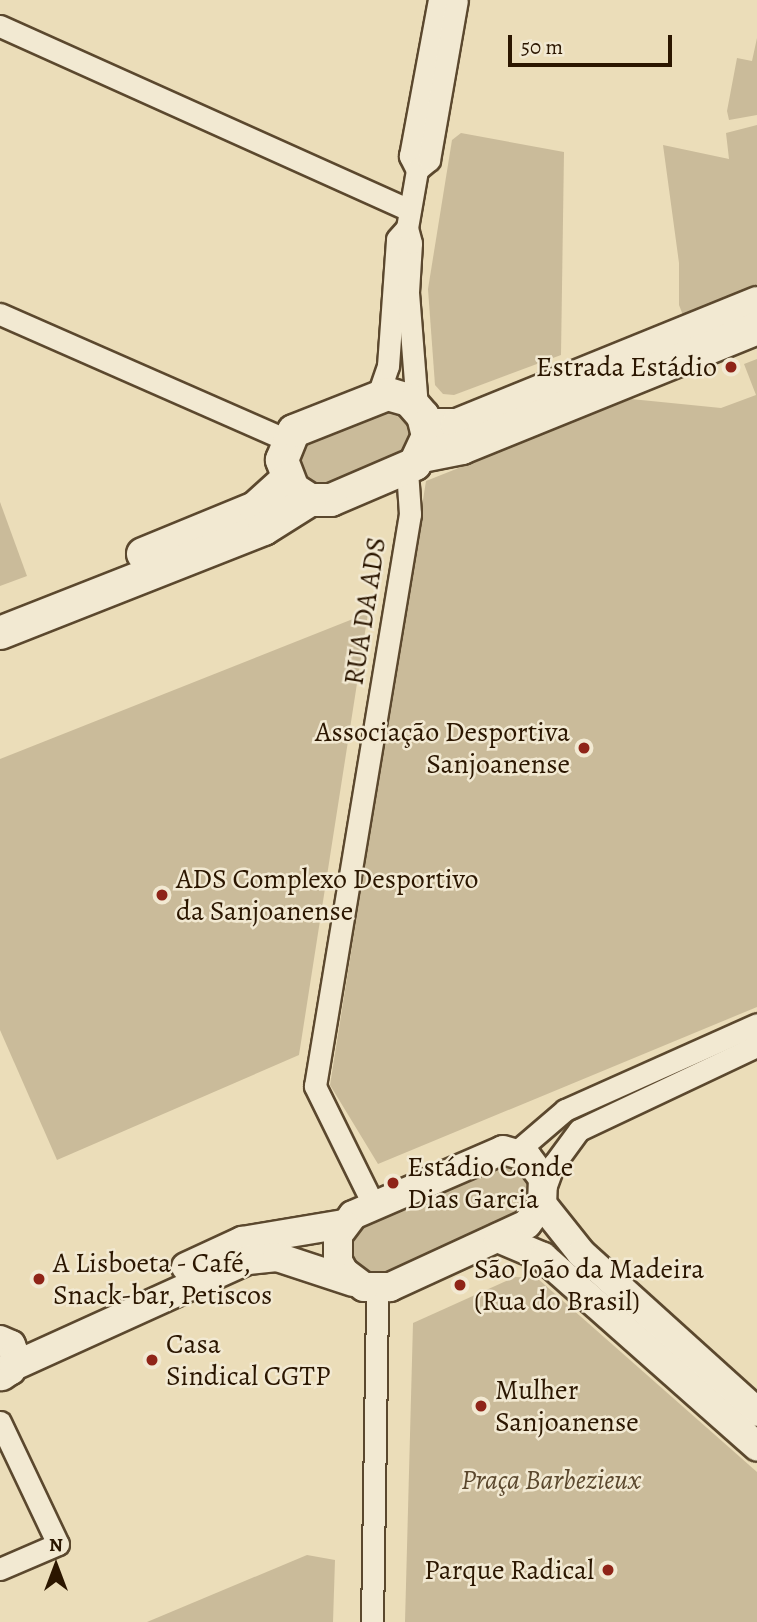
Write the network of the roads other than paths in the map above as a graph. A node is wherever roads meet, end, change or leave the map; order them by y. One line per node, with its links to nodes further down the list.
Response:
1 (439, 0): 4 (street)
2 (457, 0): 4 (street)
3 (0, 26): 5 (street)
4 (417, 170): 5 (street)
5 (408, 219): 9 (street); 10 (street)
6 (757, 303): 10 (main road)
7 (0, 314): 11 (street)
8 (757, 328): 12 (main road)
9 (378, 395): 10 (main road); 11 (main road)
10 (422, 416): 12 (main road)
11 (287, 440): 13 (main road)
12 (414, 463): 14 (main road); 21 (street, RUA DA ADS)
13 (286, 480): 14 (main road); 15 (main road)
14 (310, 500): 16 (main road)
15 (0, 611)
16 (0, 633)
17 (757, 1024): 19 (street)
18 (757, 1046): 20 (street)
19 (516, 1152): 20 (street); 21 (street)
20 (543, 1197): 23 (street); 26 (street)
21 (374, 1206): 22 (street)
22 (344, 1224): 24 (street); 25 (street)
23 (498, 1237): 24 (street); 28 (street)
24 (365, 1285): 25 (street); 30 (street)
25 (4, 1351)
26 (757, 1412)
27 (0, 1422): 29 (street)
28 (757, 1446)
29 (0, 1569)
30 (372, 1622)

